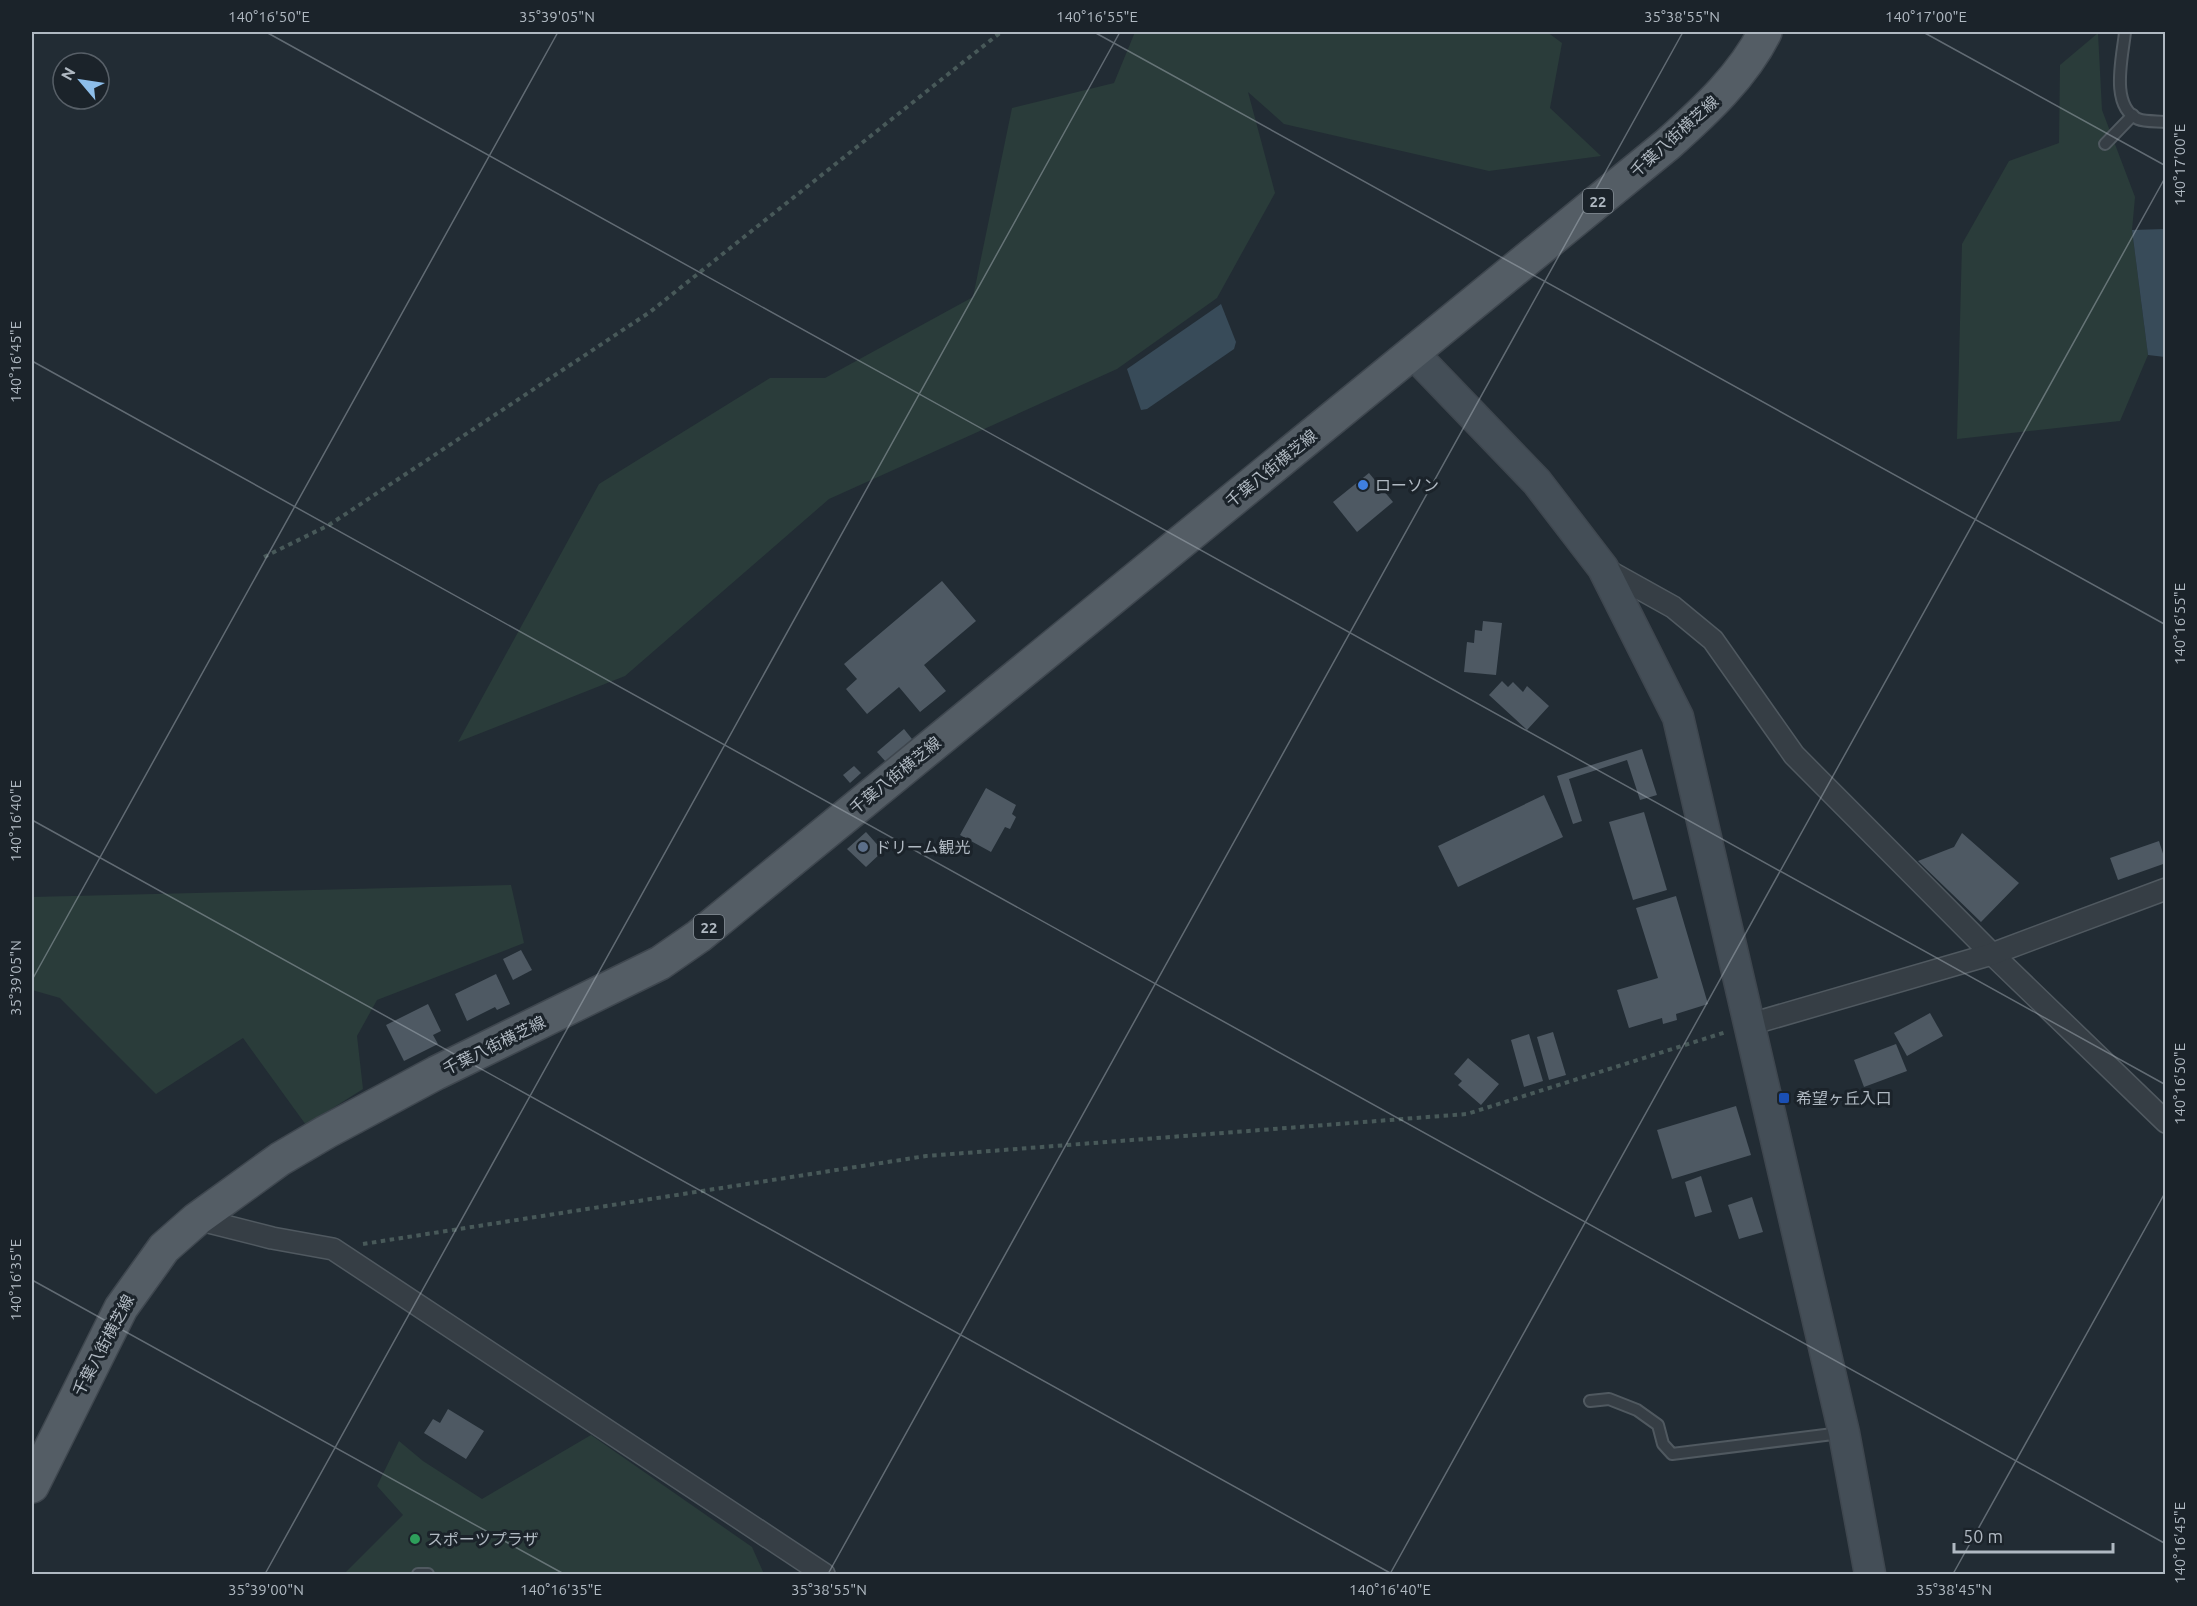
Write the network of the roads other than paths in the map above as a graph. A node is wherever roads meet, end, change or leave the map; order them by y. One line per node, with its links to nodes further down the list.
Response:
1 (1766, 32): 6 (main road, 千葉八街横芝線 / 22)
2 (2126, 32): 3 (lane)
3 (2133, 115): 4 (lane); 5 (lane)
4 (2166, 122)
5 (2105, 144)
6 (1412, 352): 7 (street); 12 (main road, 千葉八街横芝線 / 22)
7 (1603, 568): 9 (street); 10 (street)
8 (2166, 889): 9 (street)
9 (1992, 954): 10 (street); 11 (street)
10 (1750, 1024): 14 (street)
11 (2166, 1122)
12 (197, 1219): 15 (main road, 千葉八街横芝線 / 22); 18 (street)
13 (1590, 1401): 14 (lane)
14 (1844, 1433): 19 (street)
15 (32, 1486)
16 (418, 1575): 17 (lane)
17 (428, 1575)
18 (824, 1575)
19 (1870, 1575)

